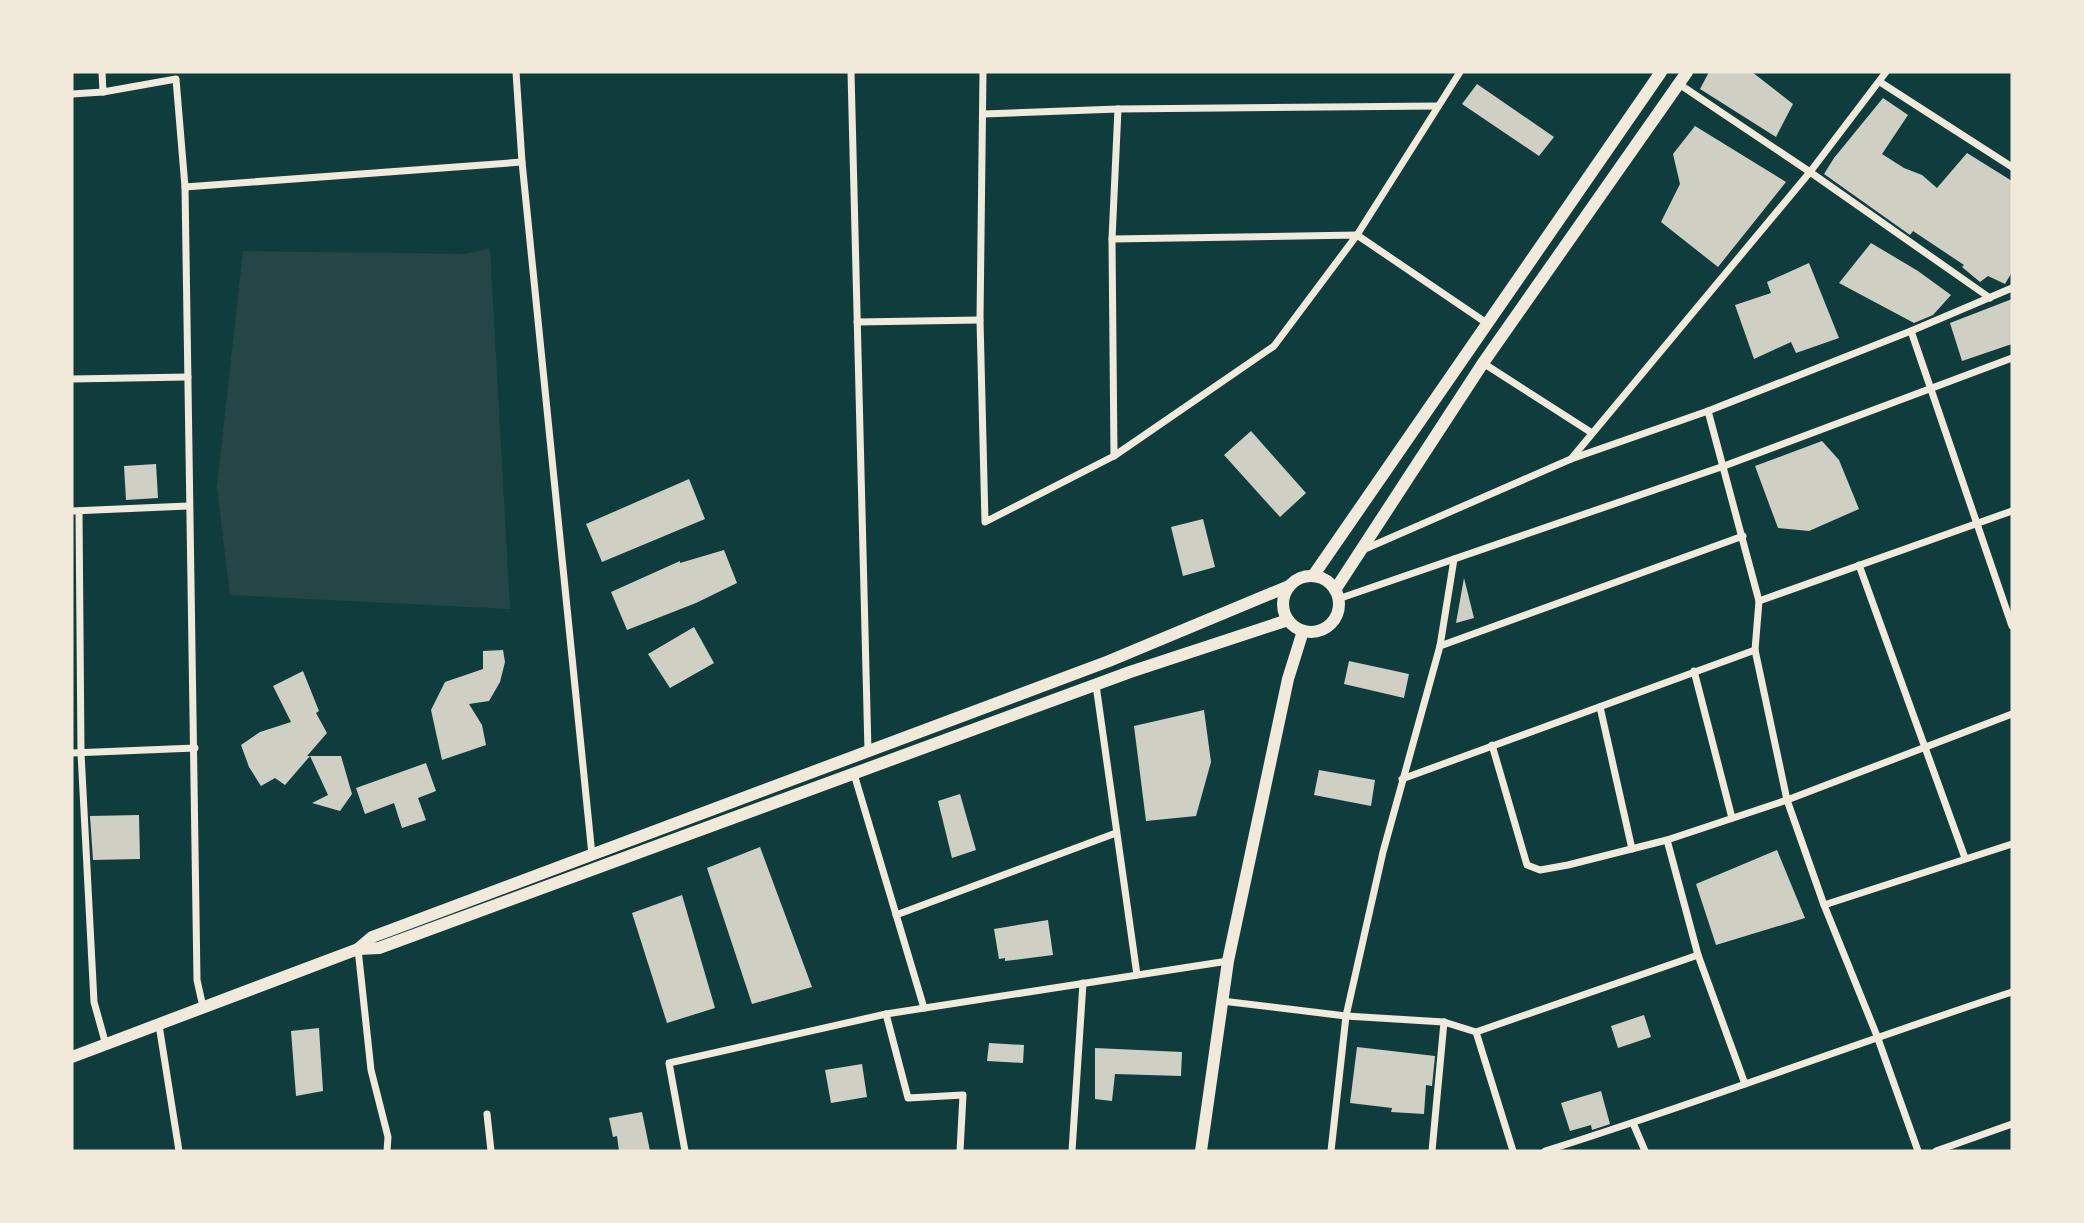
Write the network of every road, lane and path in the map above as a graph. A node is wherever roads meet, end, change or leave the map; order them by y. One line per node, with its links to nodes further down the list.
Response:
1 (102, 72): 11 (street)
2 (516, 72): 16 (street)
3 (851, 72): 25 (street)
4 (984, 72): 15 (street)
5 (1460, 72): 13 (street)
6 (1661, 72): 26 (main road)
7 (1687, 72): 10 (main road)
8 (1886, 72): 9 (street)
9 (1880, 82): 17 (street); 18 (street)
10 (1679, 84): 18 (street); 29 (main road)
11 (103, 92): 12 (street); 19 (street)
12 (72, 94)
13 (1438, 106): 14 (street); 20 (street)
14 (1118, 109): 15 (street); 21 (street)
15 (984, 114): 24 (street)
16 (522, 162): 19 (street); 73 (street)
17 (2012, 167)
18 (1810, 172): 23 (street); 34 (street)
19 (185, 187): 30 (street)
20 (1357, 235): 21 (street); 26 (street); 35 (street)
21 (1112, 239): 35 (street)
22 (2012, 288): 23 (street)
23 (1990, 298): 27 (street)
24 (980, 320): 25 (street); 35 (street)
25 (857, 323): 62 (street)
26 (1488, 324): 46 (main road)
27 (1911, 331): 32 (street); 33 (street)
28 (2012, 358): 32 (street)
29 (1483, 363): 34 (street); 43 (main road)
30 (188, 377): 31 (street); 38 (street)
31 (72, 379)
32 (1930, 388): 37 (street); 41 (street)
33 (1708, 411): 36 (street); 37 (street)
34 (1592, 433): 36 (street)
35 (1114, 456)
36 (1571, 459): 43 (street)
37 (1724, 466): 42 (street); 44 (street)
38 (188, 506): 39 (street); 60 (street)
39 (75, 511): 64 (street)
40 (2012, 511): 41 (street)
41 (1976, 524): 45 (street); 51 (street)
42 (1743, 537): 49 (street); 53 (street)
43 (1364, 550): 48 (main road)
44 (1454, 559): 48 (street); 53 (street)
45 (1858, 565): 49 (street); 61 (street)
46 (1313, 576): 47 (main road); 48 (main road)
47 (1289, 586): 50 (main road); 62 (main road)
48 (1337, 595): 52 (main road)
49 (1759, 601): 54 (street)
50 (1288, 620): 52 (main road); 56 (main road)
51 (2012, 626)
52 (1303, 631): 79 (main road)
53 (1440, 646): 66 (street)
54 (1755, 649): 55 (street); 67 (street)
55 (1694, 671): 57 (street); 68 (street)
56 (1096, 685): 65 (main road); 69 (street)
57 (1600, 707): 59 (street); 72 (street)
58 (2012, 714): 61 (street)
59 (1492, 745): 66 (street); 72 (street)
60 (195, 748): 64 (street); 84 (street)
61 (1924, 748): 67 (street); 74 (street)
62 (868, 751): 73 (main road)
63 (72, 753): 64 (street)
64 (81, 753): 92 (street)
65 (854, 774): 76 (street); 77 (main road)
66 (1402, 779): 87 (street)
67 (1787, 800): 68 (street); 75 (street)
68 (1732, 818): 70 (street)
69 (1116, 833): 76 (street); 80 (street)
70 (1667, 840): 72 (street); 78 (street)
71 (2012, 844): 74 (street)
72 (1632, 849)
73 (593, 856): 77 (main road)
74 (1965, 858): 75 (street)
75 (1824, 905): 91 (street)
76 (896, 915): 85 (street)
77 (358, 949): 84 (main road); 99 (street)
78 (1698, 955): 90 (street); 94 (street)
79 (1228, 961): 80 (street); 83 (main road)
80 (1136, 975): 81 (street)
81 (1083, 983): 85 (street); 103 (street)
82 (2012, 992): 91 (street)
83 (1222, 1001): 87 (street); 104 (main road)
84 (203, 1007): 89 (main road)
85 (923, 1008): 86 (street)
86 (886, 1014): 101 (street); 102 (street)
87 (1346, 1016): 88 (street); 105 (street)
88 (1444, 1022): 90 (street); 106 (street)
89 (159, 1025): 92 (main road); 98 (street)
90 (1476, 1032): 107 (street)
91 (1877, 1036): 94 (street); 110 (street)
92 (106, 1045): 93 (main road)
93 (72, 1057)
94 (1745, 1084): 96 (street)
95 (487, 1114): 100 (street)
96 (1633, 1124): 108 (street); 109 (street)
97 (2012, 1125): 111 (street)
98 (180, 1151)
99 (387, 1151)
100 (491, 1151)
101 (685, 1151)
102 (960, 1151)
103 (1072, 1151)
104 (1201, 1151)
105 (1331, 1151)
106 (1432, 1151)
107 (1513, 1151)
108 (1545, 1151)
109 (1644, 1151)
110 (1918, 1151)
111 (1936, 1151)

